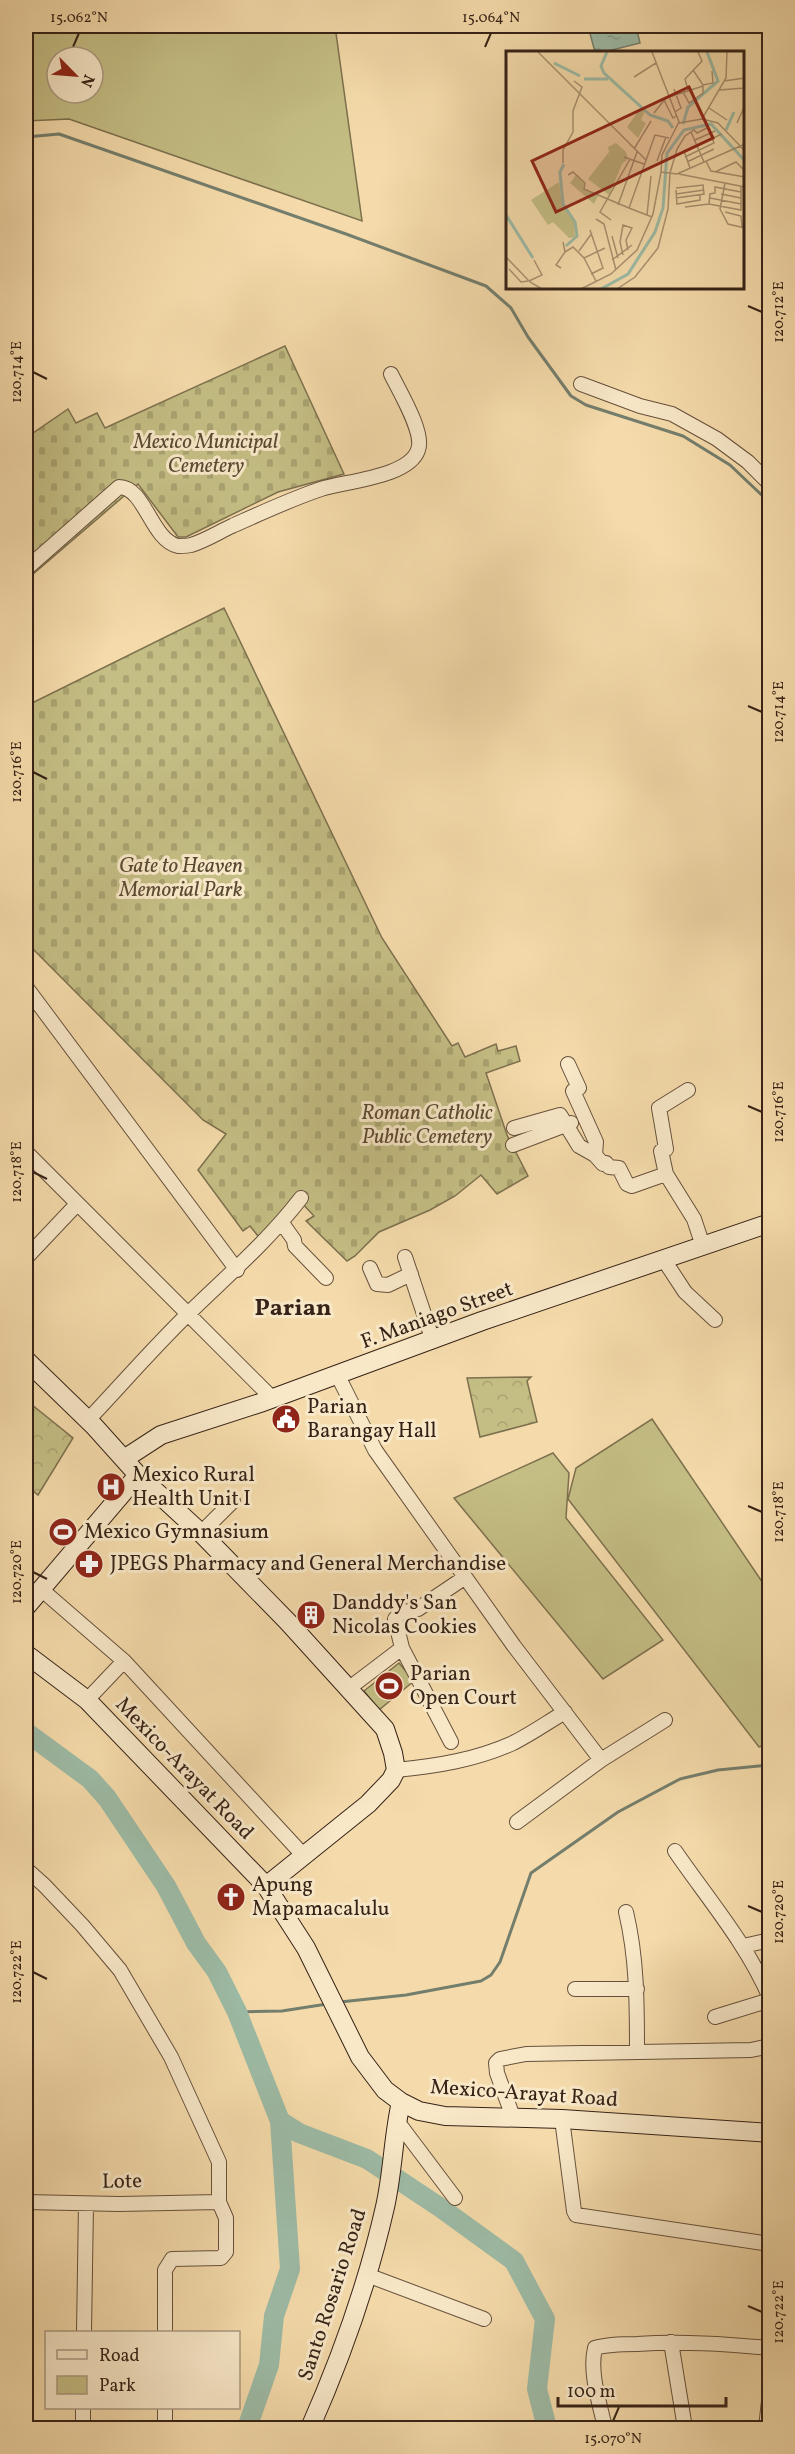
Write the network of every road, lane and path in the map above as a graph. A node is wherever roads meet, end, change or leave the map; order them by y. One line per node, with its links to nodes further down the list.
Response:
1 (391, 374): 4 (street)
2 (581, 384): 3 (street)
3 (770, 484)
4 (26, 569)
5 (26, 987): 24 (street)
6 (568, 1064): 8 (street)
7 (688, 1090): 14 (street)
8 (585, 1118): 9 (street); 13 (street)
9 (566, 1125): 10 (street); 11 (street); 13 (street)
10 (514, 1128)
11 (513, 1145)
12 (26, 1152): 16 (street)
13 (595, 1155): 14 (street)
14 (666, 1174): 19 (street)
15 (301, 1198): 17 (street)
16 (77, 1203): 21 (street); 27 (street)
17 (282, 1222): 24 (street); 26 (street)
18 (770, 1223): 19 (main road, F. Maniago Street)
19 (703, 1246): 22 (main road, F. Maniago Street)
20 (405, 1257): 25 (street)
21 (26, 1258)
22 (664, 1260): 28 (street); 29 (main road, F. Maniago Street)
23 (370, 1268): 25 (street)
24 (237, 1270): 27 (street)
25 (411, 1274): 29 (street)
26 (326, 1278)
27 (189, 1313): 32 (street); 33 (street)
28 (716, 1320)
29 (434, 1341): 31 (main road, F. Maniago Street)
30 (26, 1360): 33 (main road)
31 (338, 1376): 32 (main road, F. Maniago Street); 38 (street)
32 (272, 1398): 34 (main road, F. Maniago Street)
33 (88, 1420): 34 (main road)
34 (124, 1459): 35 (main road)
35 (138, 1475): 37 (main road); 39 (main road)
36 (233, 1501): 37 (street)
37 (201, 1533): 44 (main road)
38 (464, 1578): 41 (street); 46 (street)
39 (42, 1590): 40 (main road); 43 (street)
40 (26, 1607)
41 (402, 1648): 44 (street); 48 (street)
42 (26, 1654): 45 (main road, Mexico-Arayat Road)
43 (124, 1661): 45 (street); 53 (street)
44 (348, 1689): 50 (main road)
45 (87, 1700): 55 (main road, Mexico-Arayat Road)
46 (565, 1712): 49 (street); 50 (street)
47 (664, 1720): 49 (street)
48 (451, 1742)
49 (601, 1761): 51 (street)
50 (396, 1770): 53 (main road)
51 (517, 1822)
52 (675, 1851): 58 (street)
53 (304, 1856): 55 (main road)
54 (26, 1869): 73 (street)
55 (266, 1886): 66 (main road, Mexico-Arayat Road)
56 (626, 1911): 61 (street)
57 (770, 1940): 58 (street)
58 (743, 1946): 59 (street)
59 (766, 1983): 62 (street)
60 (575, 1989): 61 (street)
61 (637, 1989): 65 (street)
62 (770, 1999): 63 (street)
63 (716, 2018)
64 (770, 2046): 65 (street)
65 (637, 2052): 67 (street)
66 (401, 2102): 67 (main road, Mexico-Arayat Road); 69 (main road, Santo Rosario Road)
67 (513, 2117): 68 (main road, Mexico-Arayat Road)
68 (562, 2119): 70 (main road, Mexico-Arayat Road); 75 (street)
69 (397, 2121): 71 (street); 76 (main road, Santo Rosario Road)
70 (770, 2133)
71 (455, 2198)
72 (26, 2202): 74 (street, Lote)
73 (219, 2202): 74 (street, Lote); 79 (street)
74 (86, 2204): 78 (street)
75 (770, 2244)
76 (368, 2275): 77 (street); 88 (main road, Santo Rosario Road)
77 (484, 2319)
78 (84, 2331)
79 (165, 2331)
80 (671, 2342): 81 (street); 89 (street); 90 (street)
81 (770, 2348)
82 (770, 2392): 85 (street)
83 (83, 2409): 86 (street)
84 (165, 2409): 87 (street)
85 (768, 2421)
86 (82, 2428)
87 (165, 2428)
88 (310, 2428)
89 (605, 2428)
90 (686, 2428)

